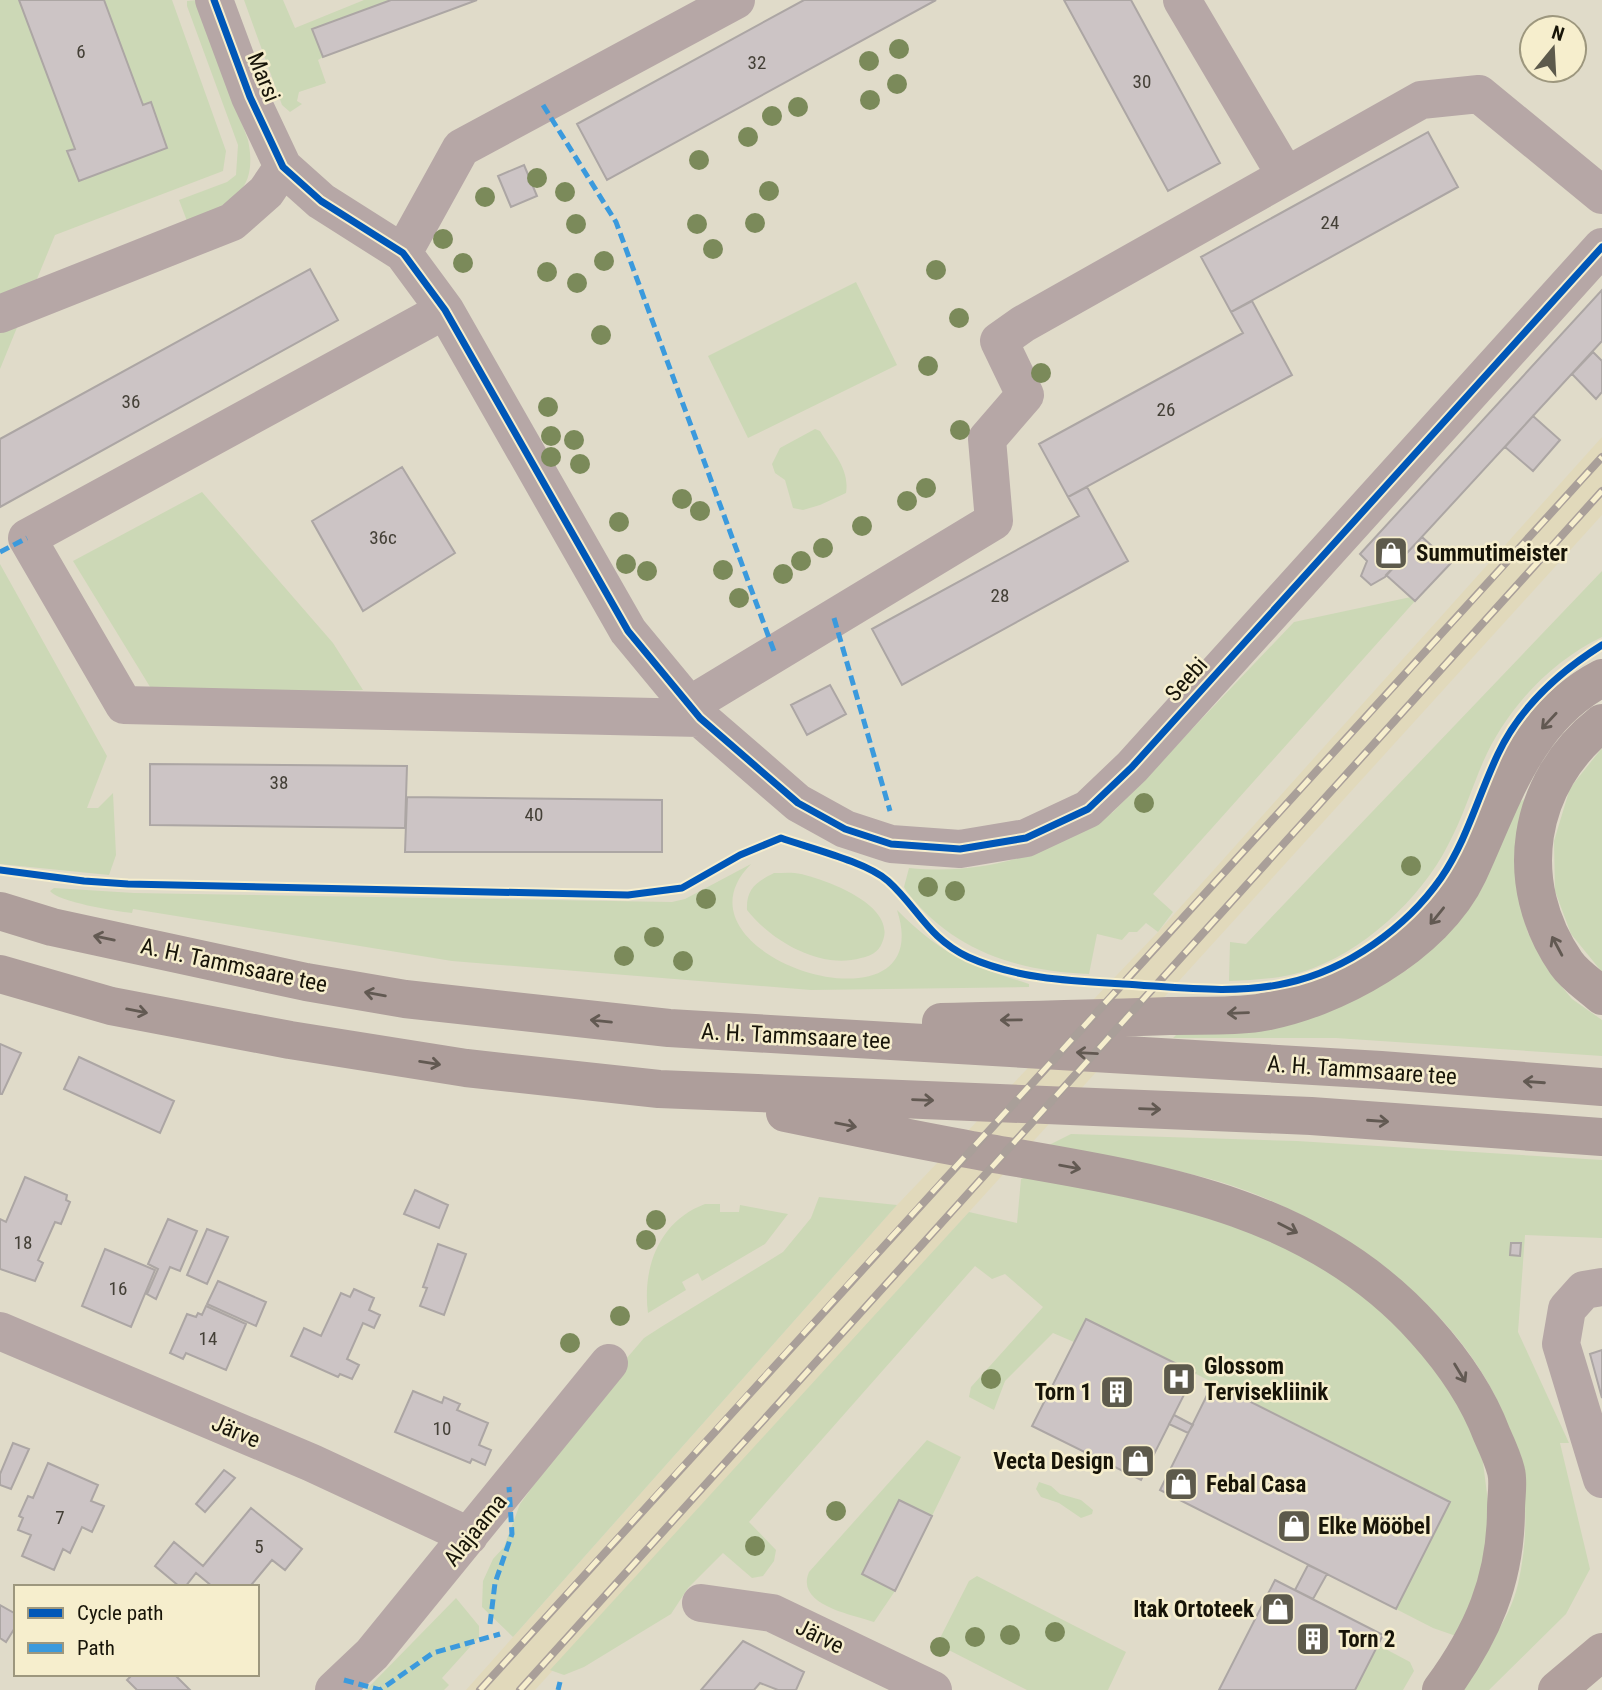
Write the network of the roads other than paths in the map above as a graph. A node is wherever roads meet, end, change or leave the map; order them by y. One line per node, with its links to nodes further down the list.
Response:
1 (214, 0): 4 (street, Marsi)
2 (736, 0): 8 (street)
3 (1182, 0): 5 (street)
4 (283, 167): 8 (street); 10 (street)
5 (1286, 176): 6 (street); 13 (street)
6 (1602, 195)
7 (1602, 247): 13 (street, Seebi)
8 (403, 253): 9 (street, Seebi)
9 (445, 310): 11 (street); 13 (street, Seebi)
10 (0, 314)
11 (13, 545): 13 (street)
12 (1602, 678): 18 (main road, one-way to 18)
13 (694, 712)
14 (1602, 723): 17 (main road, one-way to 14)
15 (0, 911): 18 (main road, A. H. Tammsaare tee, one-way to 15)
16 (0, 974): 20 (main road, one-way to 20)
17 (1602, 996)
18 (668, 1028): 19 (main road, A. H. Tammsaare tee, one-way to 18)
19 (1602, 1087)
20 (659, 1089): 21 (main road, one-way to 21); 32 (main road, one-way to 32)
21 (1602, 1136)
22 (1602, 1287): 25 (street)
23 (0, 1331): 26 (street, Järve)
24 (609, 1363): 26 (street, Alajaama)
25 (1602, 1479)
26 (469, 1536): 30 (street, Alajaama)
27 (701, 1603): 31 (street, Järve)
28 (1602, 1652): 29 (highway)
29 (1559, 1689)
30 (334, 1690)
31 (933, 1690)
32 (1441, 1690)

